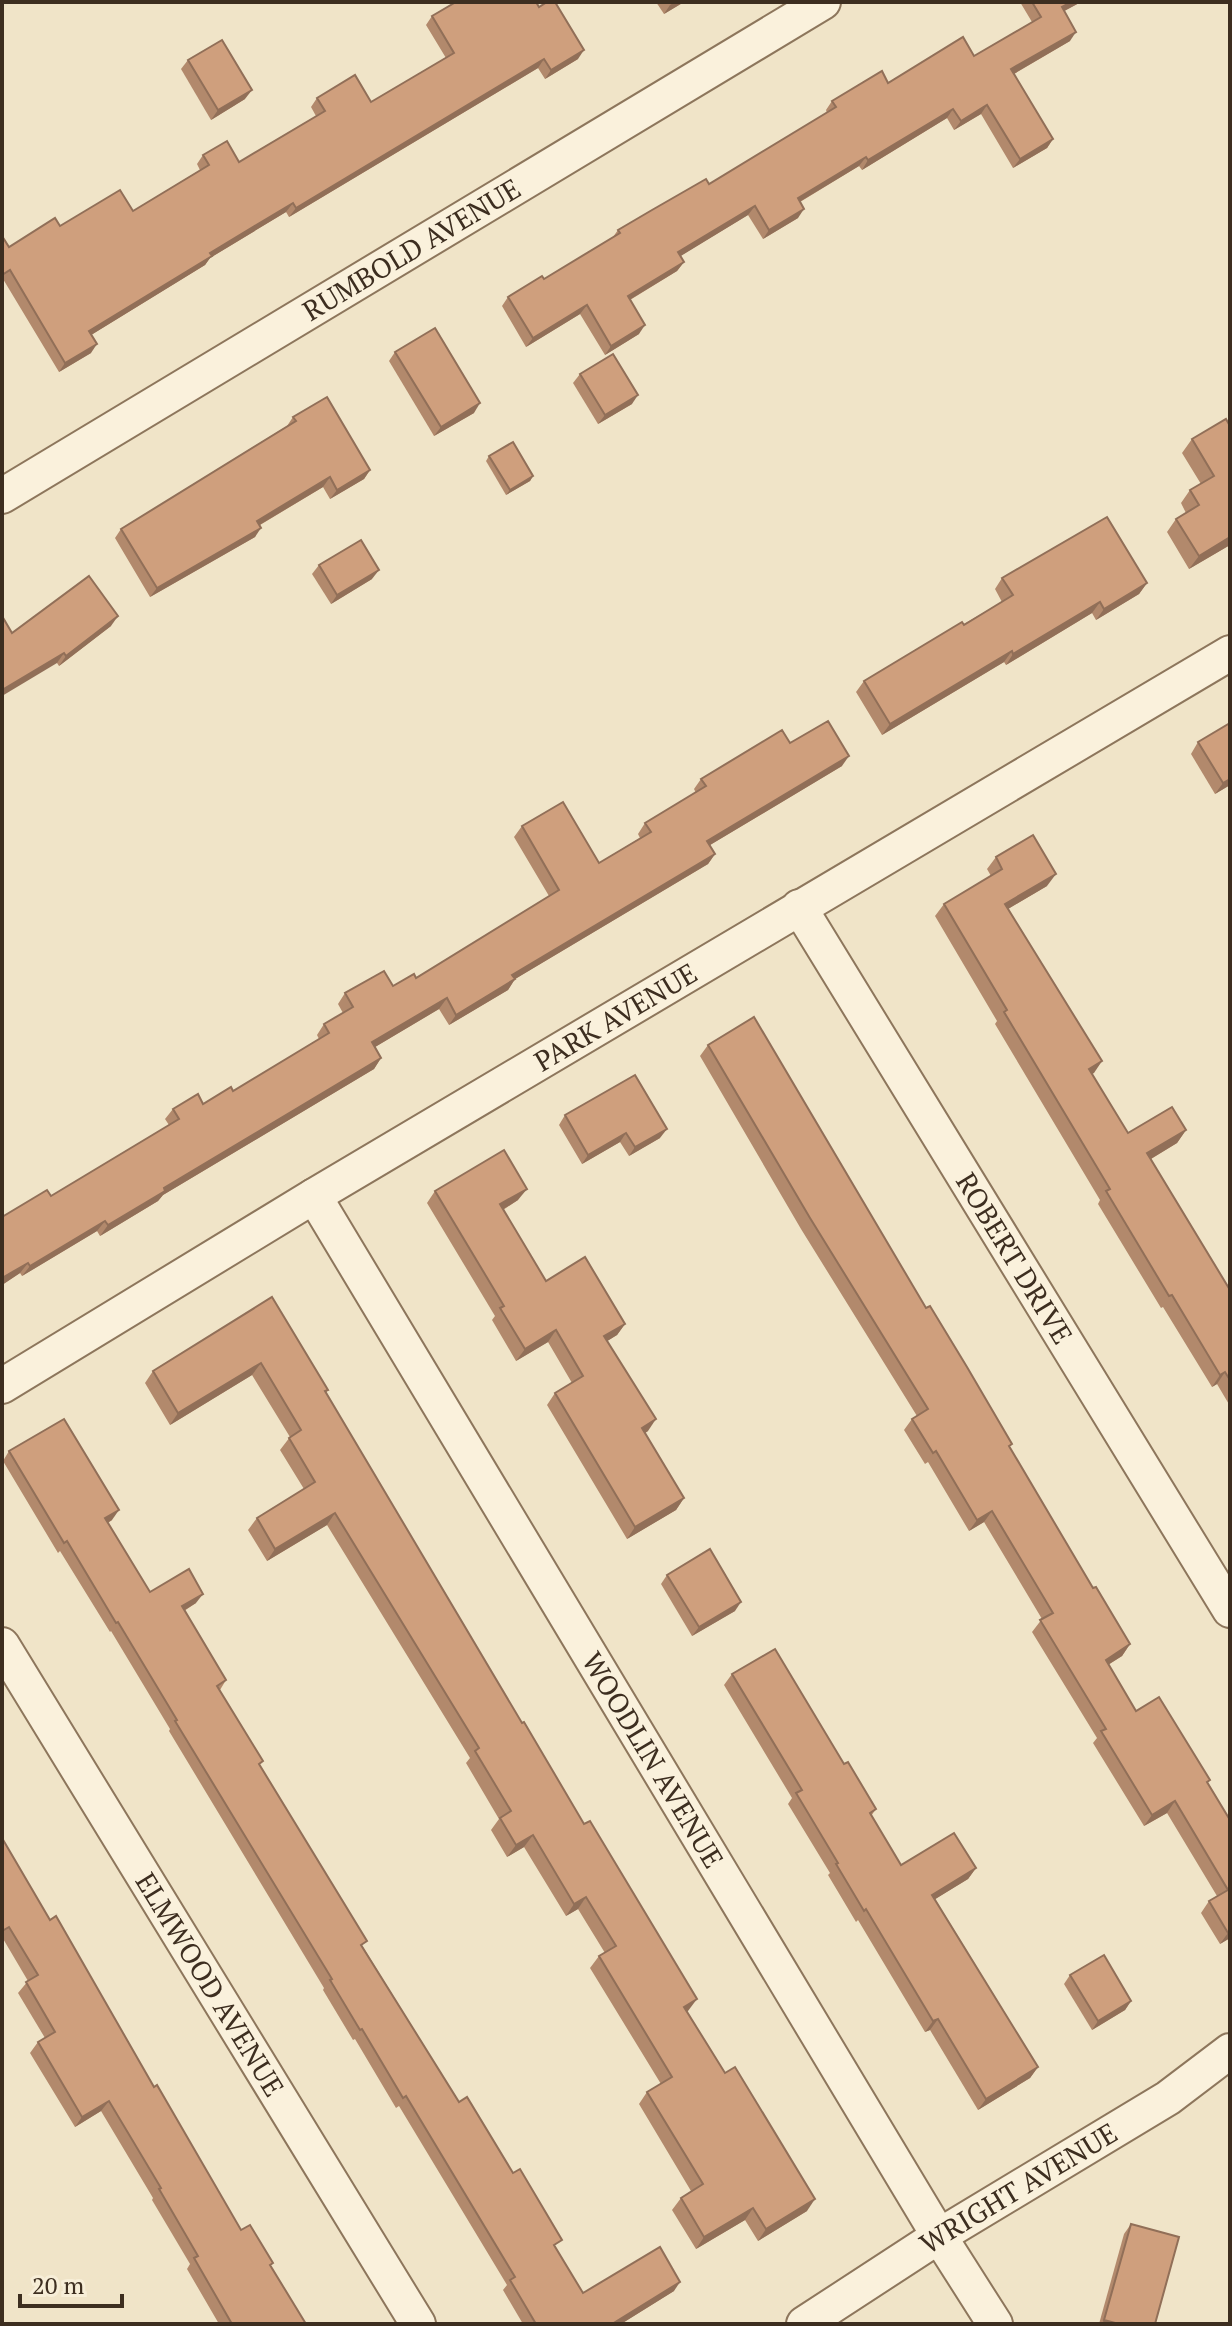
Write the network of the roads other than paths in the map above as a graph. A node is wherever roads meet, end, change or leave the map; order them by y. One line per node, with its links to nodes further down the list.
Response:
1 (823, 2): 2 (street, RUMBOLD AVENUE)
2 (2, 496)
3 (1230, 653): 4 (street, PARK AVENUE)
4 (799, 907): 5 (street, PARK AVENUE); 7 (street, ROBERT DRIVE)
5 (314, 1196): 6 (street, PARK AVENUE); 10 (street, WOODLIN AVENUE)
6 (2, 1386)
7 (1230, 1610)
8 (2, 1645): 11 (street, ELMWOOD AVENUE)
9 (1230, 2051): 10 (street, WRIGHT AVENUE)
10 (939, 2236): 12 (street, WRIGHT AVENUE); 13 (street, WOODLIN AVENUE)
11 (418, 2324)
12 (804, 2324)
13 (995, 2324)

